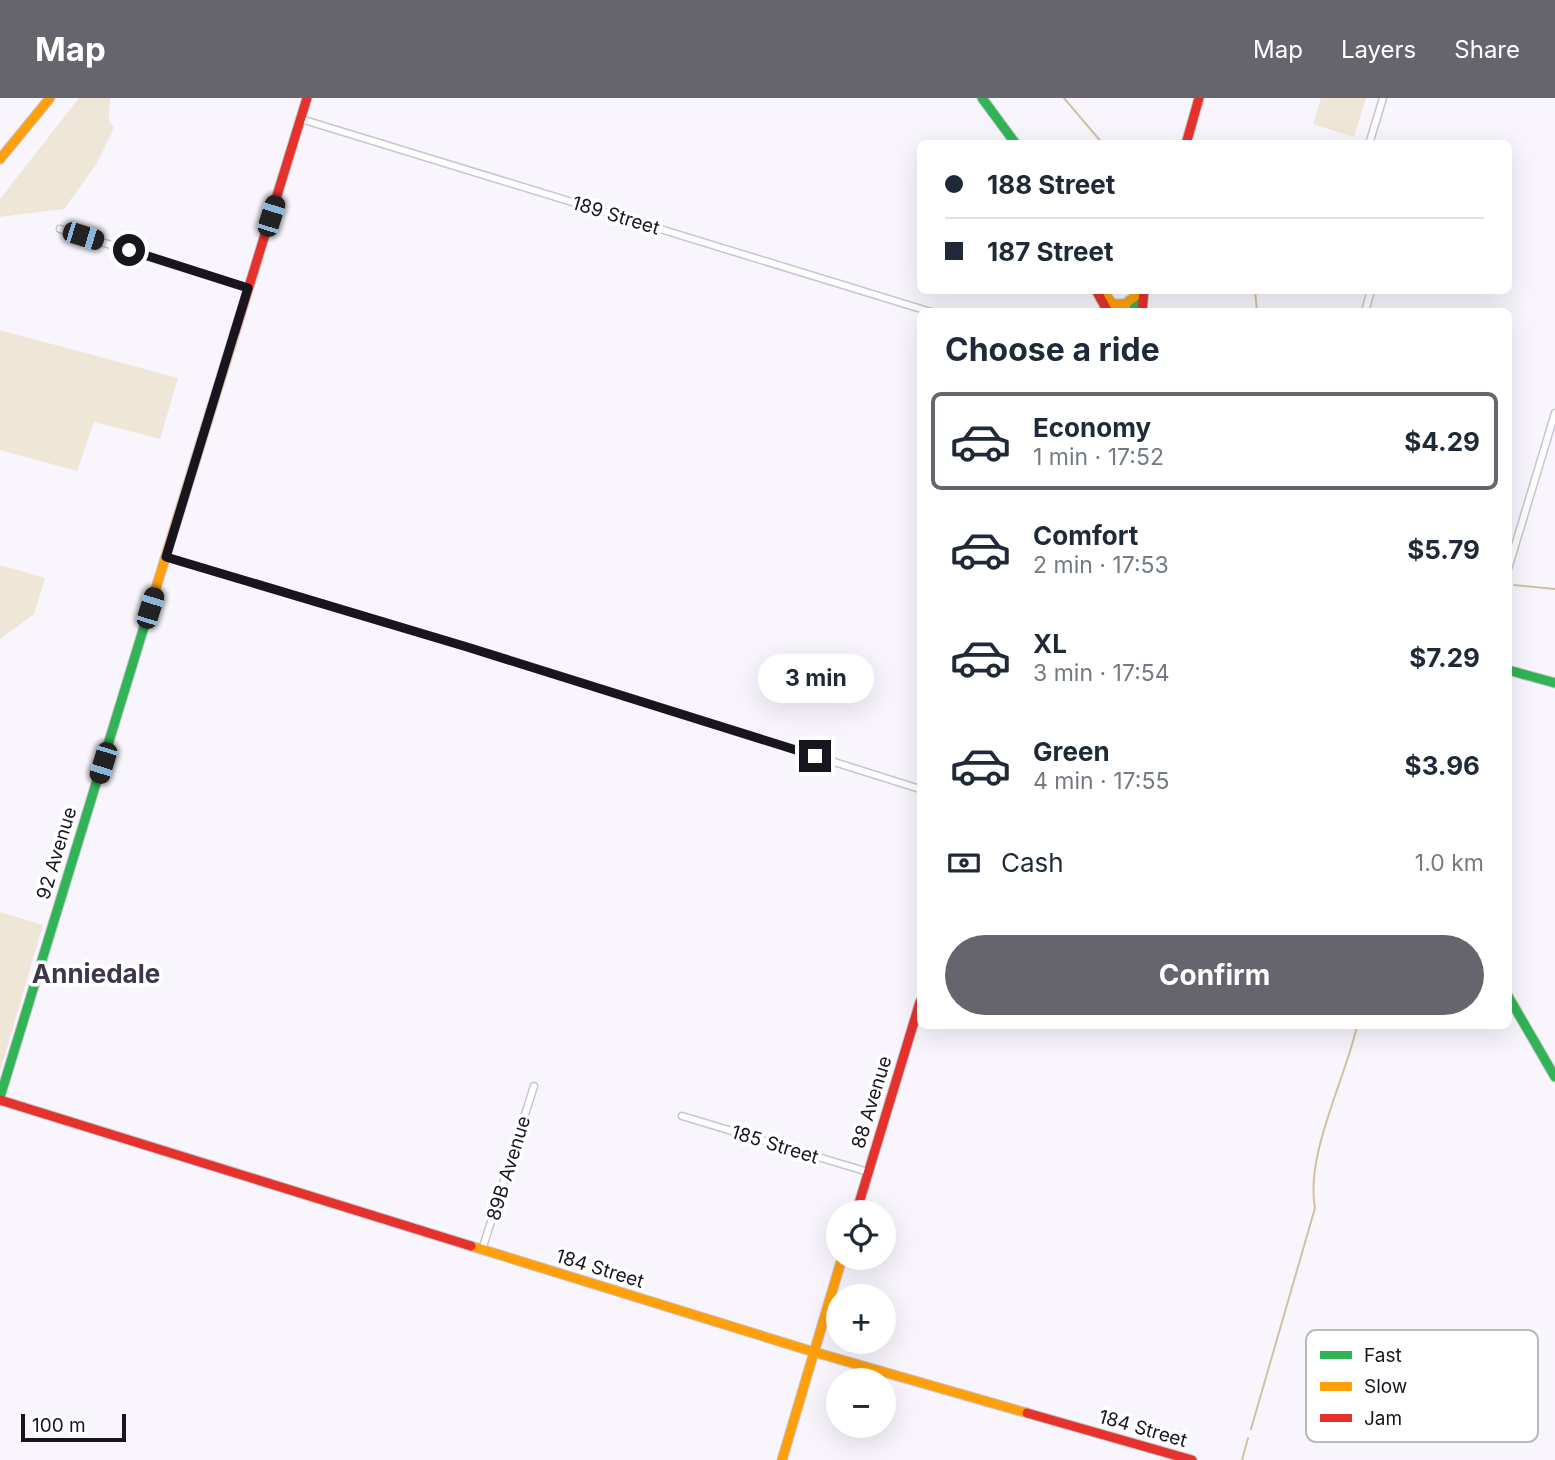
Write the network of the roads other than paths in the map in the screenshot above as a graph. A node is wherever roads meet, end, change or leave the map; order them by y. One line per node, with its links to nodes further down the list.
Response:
1 (48, 98): 10 (main road)
2 (307, 98): 6 (main road, 92 Avenue)
3 (982, 98): 7 (main road)
4 (1199, 98): 8 (main road)
5 (1383, 98): 9 (street)
6 (301, 119): 12 (main road, 92 Avenue); 15 (street, 189 Street)
7 (1013, 140)
8 (1187, 140)
9 (1370, 140)
10 (0, 159)
11 (60, 229): 12 (street)
12 (248, 288): 20 (main road, 92 Avenue)
13 (1100, 294): 16 (main road)
14 (1138, 294): 17 (main road)
15 (918, 308)
16 (1112, 308)
17 (1115, 308)
18 (1555, 413): 19 (street)
19 (1512, 556)
20 (166, 557): 23 (street); 28 (main road, 92 Avenue)
21 (1512, 671): 22 (main road)
22 (1555, 684)
23 (917, 788)
24 (1512, 1003): 26 (main road)
25 (917, 1012): 30 (main road, 88 Avenue)
26 (1555, 1077)
27 (534, 1086): 32 (street, 89B Avenue)
28 (0, 1099): 32 (main road, 184 Street)
29 (681, 1116): 30 (street, 185 Street)
30 (868, 1172): 31 (main road, 88 Avenue)
31 (860, 1200)
32 (482, 1250): 34 (main road, 184 Street)
33 (838, 1270): 34 (main road)
34 (814, 1352): 35 (main road); 36 (main road, 184 Street)
35 (782, 1460)
36 (1192, 1460)

